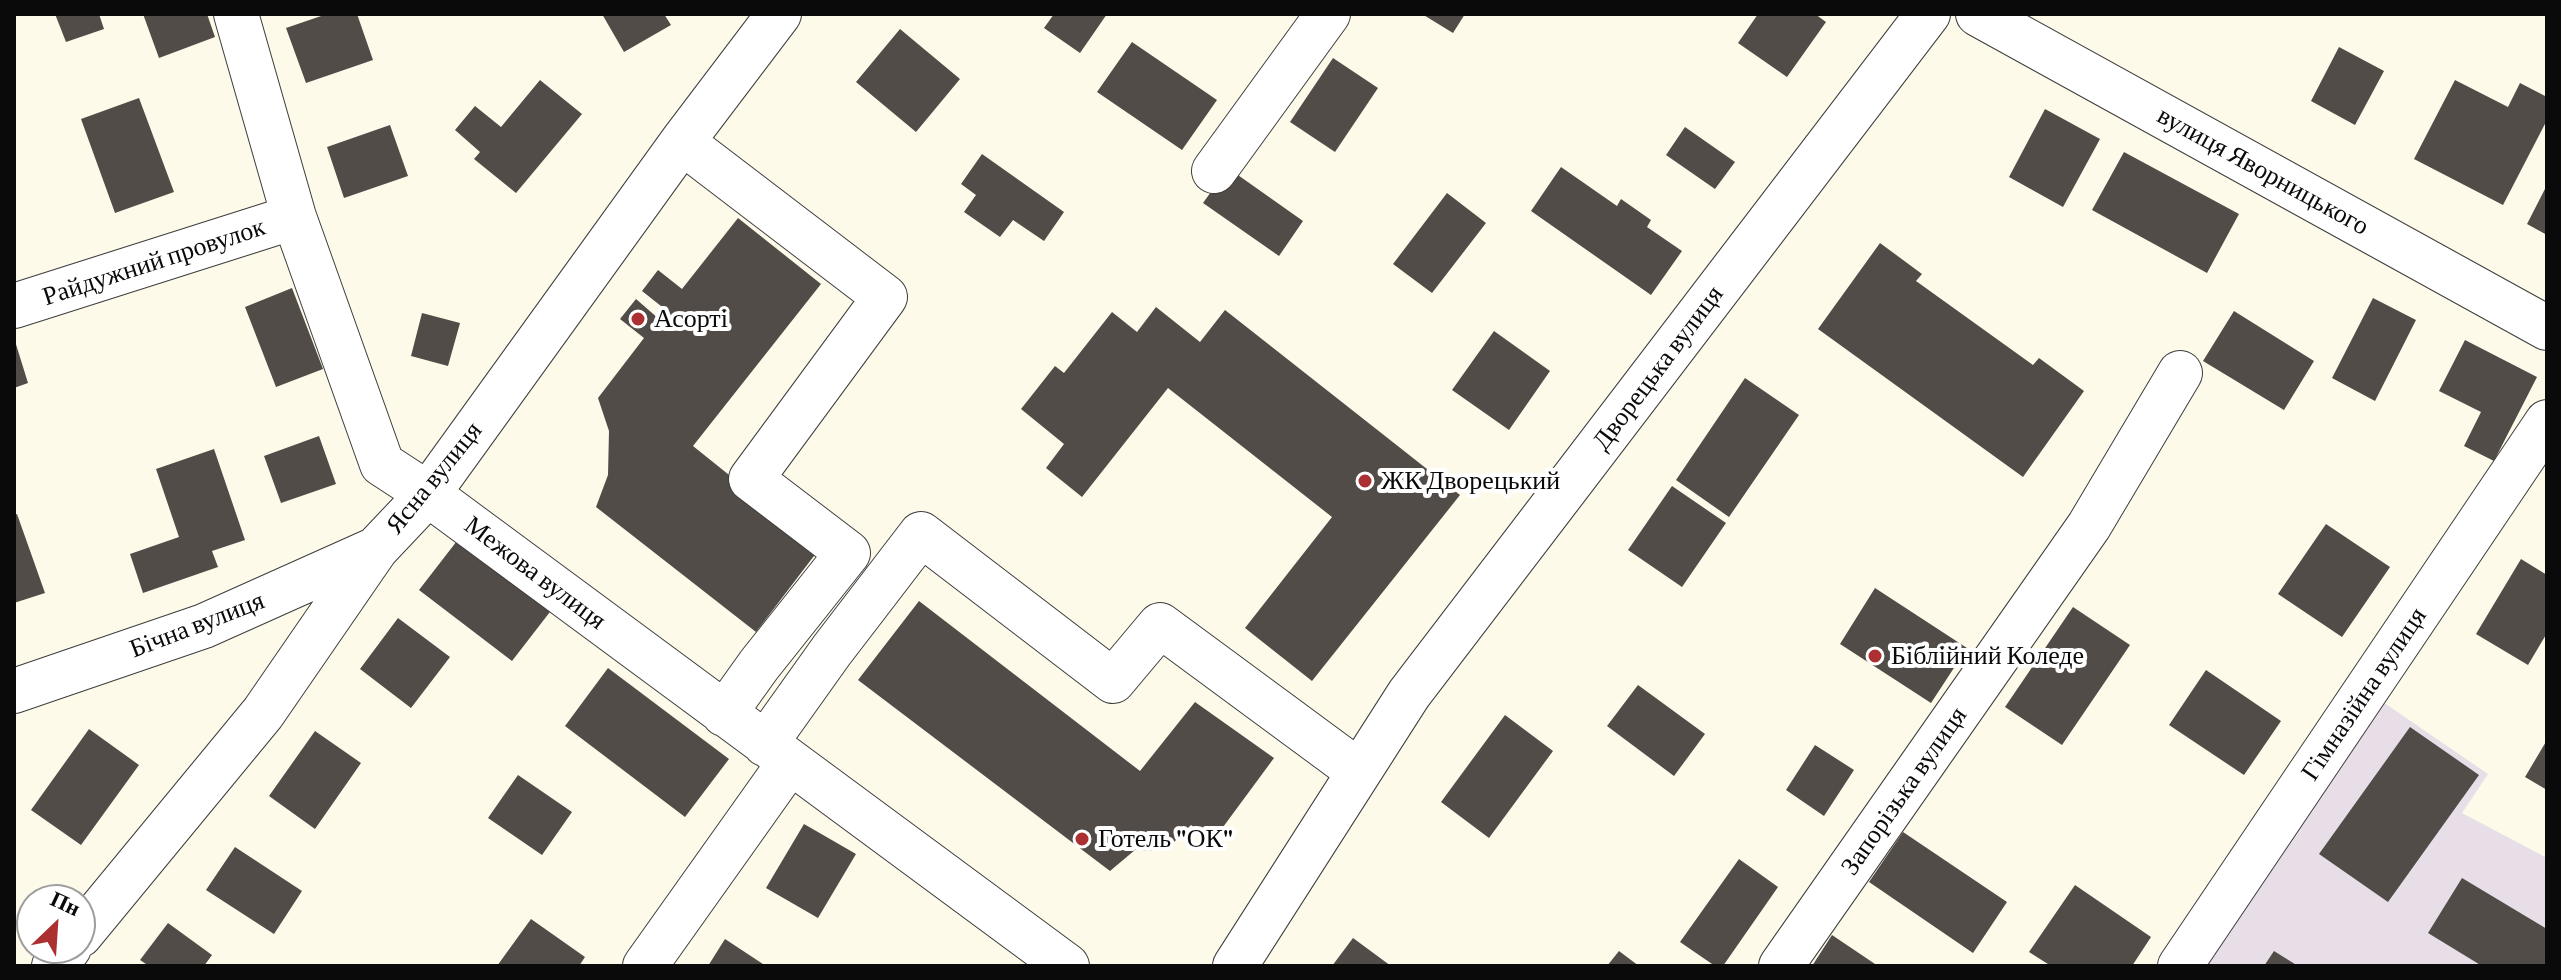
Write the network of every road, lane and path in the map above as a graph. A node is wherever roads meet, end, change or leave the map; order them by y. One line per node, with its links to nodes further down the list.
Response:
1 (236, 14): 8 (street, Межова вулиця)
2 (779, 14): 6 (street, Ясна вулиця)
3 (1328, 14): 7 (street)
4 (1928, 14): 18 (street, Дворецька вулиця)
5 (1978, 14): 10 (street, вулиця Яворницького)
6 (682, 142): 13 (street, Ясна вулиця); 16 (street)
7 (1214, 171)
8 (294, 217): 9 (street, Райдужний провулок); 13 (street, Межова вулиця)
9 (14, 306)
10 (2547, 328)
11 (2180, 373): 23 (street, Запорізька вулиця)
12 (2547, 422): 24 (street, Гімназійна вулиця)
13 (428, 494): 14 (street, Ясна вулиця); 16 (street, Межова вулиця)
14 (376, 549): 15 (street, Бічна вулиця); 19 (street, Ясна вулиця)
15 (14, 691)
16 (724, 714): 17 (street, Межова вулиця)
17 (778, 753): 18 (street); 20 (street); 21 (street, Межова вулиця)
18 (1358, 771): 22 (street, Дворецька вулиця)
19 (96, 916)
20 (645, 966)
21 (1067, 966)
22 (1235, 966)
23 (1781, 966)
24 (2180, 966)

